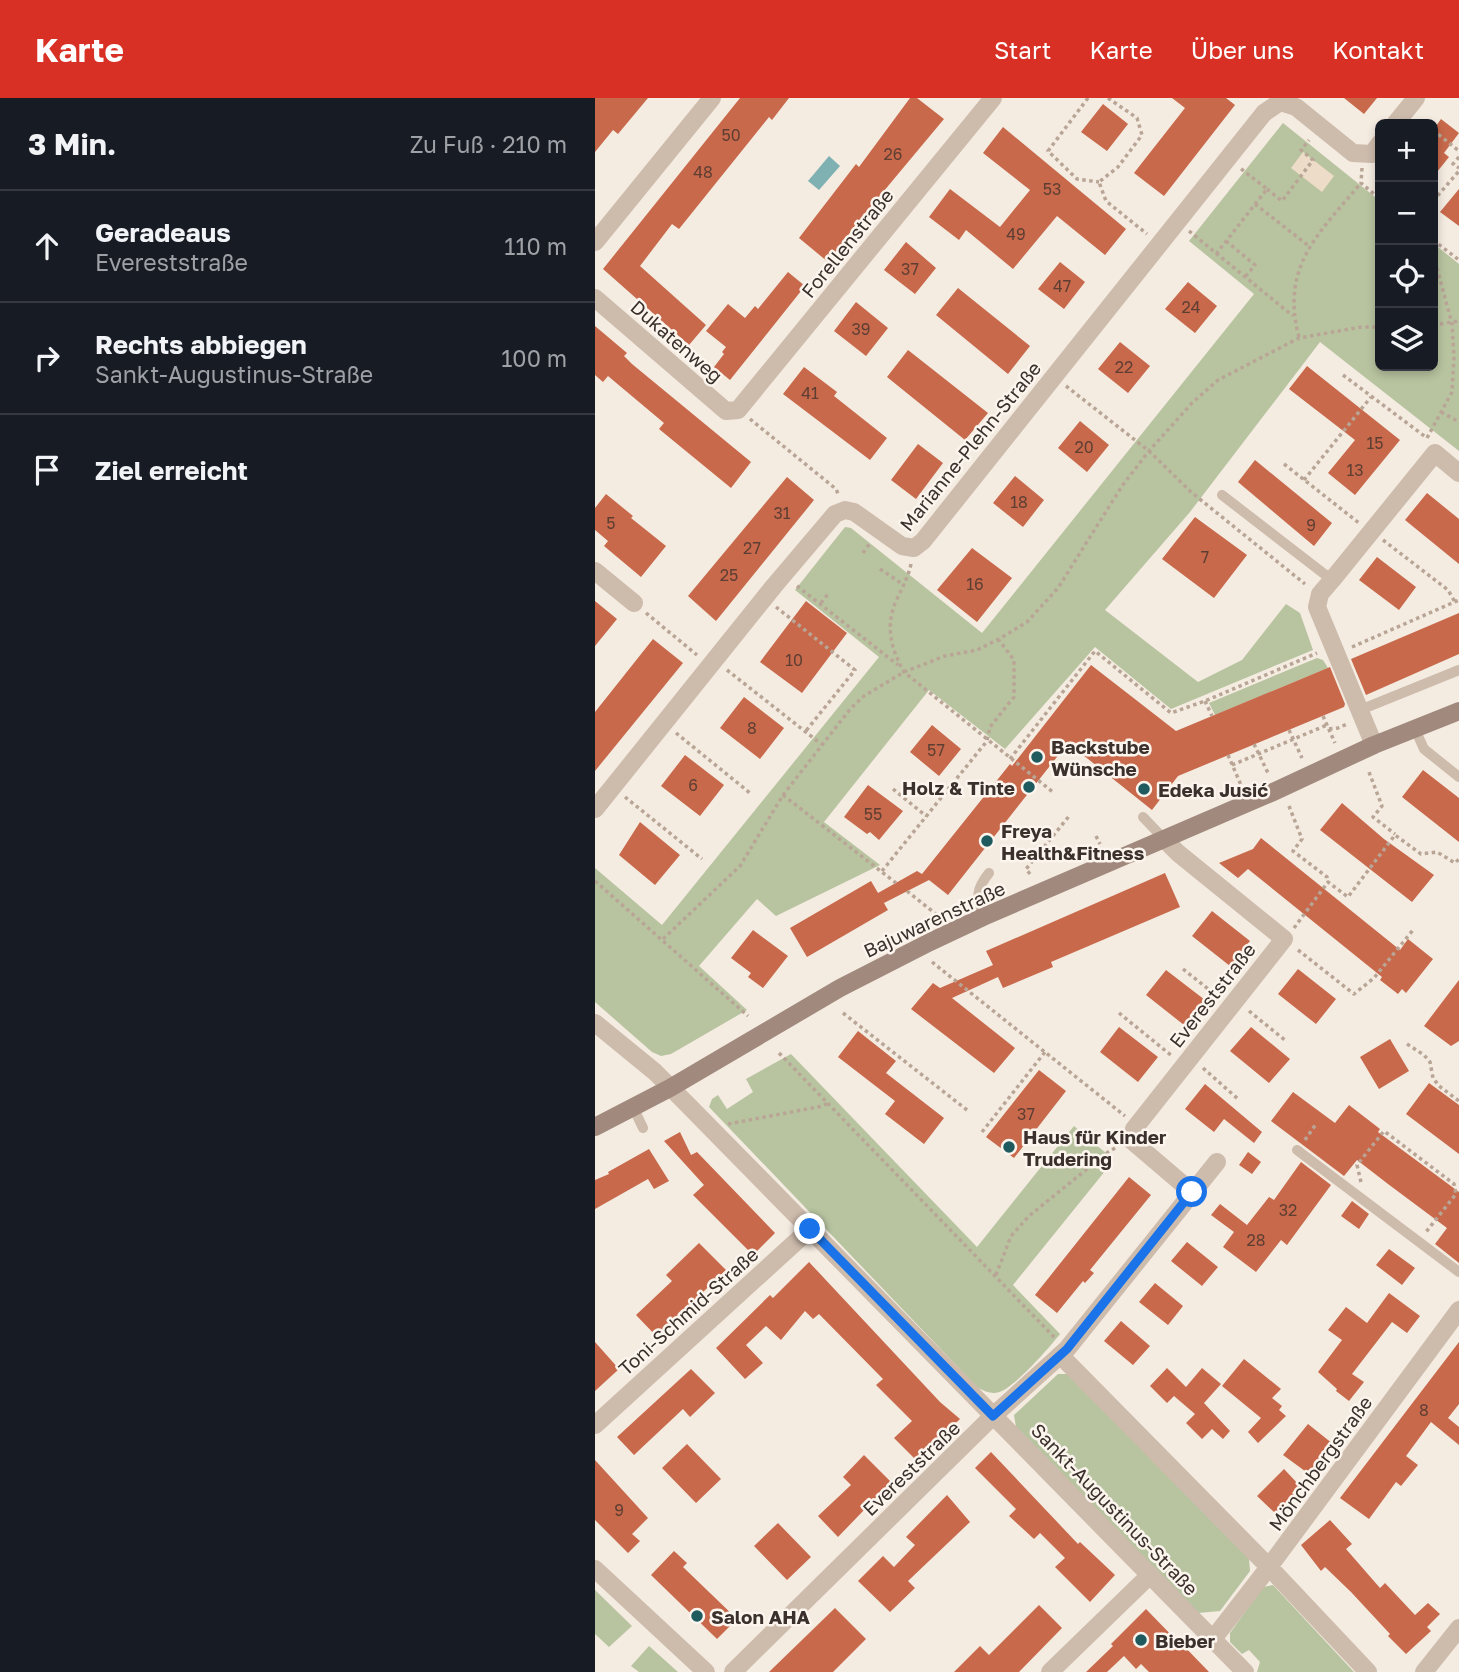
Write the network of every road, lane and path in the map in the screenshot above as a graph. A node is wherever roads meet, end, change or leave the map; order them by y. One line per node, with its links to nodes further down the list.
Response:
1 (712, 98): 22 (street)
2 (993, 98): 40 (street, Forellenstraße)
3 (1088, 98): 15 (path)
4 (1108, 98): 15 (path)
5 (1416, 98): 6 (street)
6 (1399, 119)
7 (1320, 126): 11 (street, Marianne-Plehn-Straße); 12 (street, Marianne-Plehn-Straße); 17 (path)
8 (1438, 134): 10 (path)
9 (1375, 149): 11 (street)
10 (1459, 151)
11 (1362, 155): 16 (path)
12 (1228, 158): 17 (path); 21 (street, Marianne-Plehn-Straße)
13 (1459, 158): 14 (path)
14 (1459, 169): 19 (path)
15 (1099, 183): 21 (path)
16 (1361, 183): 18 (path); 25 (path)
17 (1267, 189): 20 (path)
18 (1375, 195)
19 (1438, 195)
20 (1255, 204): 23 (path); 25 (path)
21 (1165, 237): 26 (path); 38 (street, Marianne-Plehn-Straße)
22 (595, 242)
23 (1226, 242): 26 (path); 29 (path)
24 (1438, 244): 27 (path)
25 (1310, 247): 31 (path)
26 (1216, 254): 29 (path)
27 (1459, 260)
28 (1438, 272): 33 (path)
29 (1245, 278): 31 (path)
30 (595, 298): 40 (street, Dukatenweg)
31 (1293, 316): 36 (path)
32 (1459, 321): 33 (path)
33 (1452, 324): 34 (path); 41 (path)
34 (1438, 325)
35 (1375, 327): 36 (path)
36 (1299, 338): 45 (path)
37 (1343, 375): 39 (path)
38 (1053, 376): 45 (path); 52 (street, Marianne-Plehn-Straße)
39 (1371, 397): 44 (path); 48 (path)
40 (735, 411): 50 (path)
41 (1441, 412): 42 (path); 43 (path)
42 (1459, 422)
43 (1434, 425)
44 (1427, 438)
45 (1149, 451): 58 (path); 64 (path)
46 (1284, 464): 48 (path)
47 (1459, 473): 51 (street)
48 (1304, 480): 51 (path)
49 (1222, 495): 56 (lane)
50 (845, 510): 52 (street, Marianne-Plehn-Straße); 55 (street)
51 (1371, 532): 56 (street); 61 (path)
52 (914, 548): 57 (path)
53 (880, 569): 57 (path)
54 (595, 571): 62 (street)
55 (782, 576): 60 (street); 63 (path)
56 (1332, 580): 65 (street)
57 (904, 586): 68 (path)
58 (1307, 586)
59 (828, 594): 63 (path)
60 (764, 598): 66 (street); 78 (path)
61 (1457, 601): 65 (path)
62 (634, 603): 66 (path)
63 (821, 603): 68 (path)
64 (999, 639): 68 (path); 80 (path)
65 (1334, 650): 69 (path); 70 (street)
66 (711, 663): 74 (street); 78 (path)
67 (1459, 670): 70 (lane)
68 (904, 672): 80 (path); 82 (path)
69 (1205, 701): 72 (path); 88 (path)
70 (1360, 710): 84 (street)
71 (1459, 711): 76 (main road, Bajuwarenstraße)
72 (1212, 716)
73 (1323, 716): 75 (path)
74 (663, 723): 94 (street); 96 (path)
75 (1327, 725): 79 (path); 81 (path)
76 (1415, 729): 84 (main road, Bajuwarenstraße); 92 (lane)
77 (1289, 730): 79 (path)
78 (805, 732): 82 (path)
79 (1293, 740): 85 (path); 87 (path)
80 (987, 741): 88 (path); 102 (path)
81 (1335, 743)
82 (821, 744): 98 (path)
83 (1254, 744): 85 (path)
84 (1374, 745): 106 (main road, Bajuwarenstraße)
85 (1259, 754): 89 (path); 91 (path)
86 (1228, 755): 89 (path)
87 (1302, 758)
88 (1010, 759): 97 (path)
89 (1233, 765): 93 (path)
90 (1369, 772): 104 (path)
91 (1268, 773)
92 (1459, 777)
93 (1241, 785)
94 (613, 787): 100 (street); 108 (path)
95 (893, 789): 102 (path)
96 (750, 793)
97 (1054, 793)
98 (783, 795): 110 (path); 121 (path)
99 (1289, 806): 114 (path)
100 (595, 809)
101 (1070, 815): 112 (path)
102 (926, 816): 110 (path)
103 (1143, 817): 106 (lane)
104 (1395, 835): 109 (path); 114 (path)
105 (1096, 836): 107 (path)
106 (1164, 839): 118 (main road, Bajuwarenstraße); 125 (street, Evereststraße)
107 (1100, 844)
108 (702, 859)
109 (1459, 859)
110 (882, 871): 115 (path)
111 (989, 873): 118 (lane)
112 (1030, 874)
113 (595, 881): 121 (path)
114 (1328, 882): 119 (path)
115 (896, 883)
116 (907, 891): 117 (path)
117 (937, 915)
118 (983, 917): 135 (main road, Bajuwarenstraße)
119 (1296, 926)
120 (1413, 930): 122 (path)
121 (663, 939): 128 (path)
122 (1298, 950)
123 (932, 962): 132 (path)
124 (1183, 970): 125 (path)
125 (1233, 1002): 130 (path); 134 (street, Evereststraße)
126 (843, 1013): 140 (path)
127 (1119, 1013): 134 (path)
128 (748, 1016)
129 (595, 1023): 135 (street, Sankt-Augustinus-Straße)
130 (1286, 1041)
131 (1406, 1044): 137 (path)
132 (1045, 1052): 141 (path); 145 (path)
133 (779, 1053): 138 (path)
134 (1187, 1061): 136 (path); 147 (street, Evereststraße)
135 (670, 1088): 139 (main road, Bajuwarenstraße); 146 (street, Sankt-Augustinus-Straße)
136 (1238, 1099)
137 (1459, 1101)
138 (828, 1103): 146 (path); 155 (path)
139 (633, 1107): 143 (main road, Bajuwarenstraße); 144 (lane)
140 (967, 1110)
141 (1128, 1119)
142 (1316, 1124): 148 (path)
143 (595, 1127)
144 (643, 1128)
145 (982, 1132)
146 (715, 1133): 152 (street, Sankt-Augustinus-Straße)
147 (1132, 1140): 150 (street); 155 (path)
148 (1297, 1150): 151 (lane)
149 (1217, 1162): 150 (street, Evereststraße)
150 (1192, 1192): 157 (street, Evereststraße)
151 (1366, 1202): 153 (lane); 153 (path)
152 (810, 1229): 158 (street, Sankt-Augustinus-Straße); 159 (street, Toni-Schmid-Straße)
153 (1419, 1242): 154 (lane)
154 (1459, 1272)
155 (995, 1276): 157 (path)
156 (1459, 1310): 160 (street, Mönchbergstraße)
157 (1064, 1352): 158 (street, Evereststraße); 160 (street)
158 (993, 1416): 162 (street, Sankt-Augustinus-Straße); 166 (street, Evereststraße)
159 (595, 1424)
160 (1269, 1567): 164 (street, Mönchbergstraße); 169 (street)
161 (595, 1569): 165 (street)
162 (1150, 1575): 164 (street, Sankt-Augustinus-Straße); 167 (street)
163 (1459, 1628): 170 (street)
164 (1213, 1639): 168 (street, Sankt-Augustinus-Straße)
165 (706, 1672)
166 (733, 1672)
167 (1050, 1672)
168 (1245, 1672)
169 (1368, 1672)
170 (1424, 1672)

